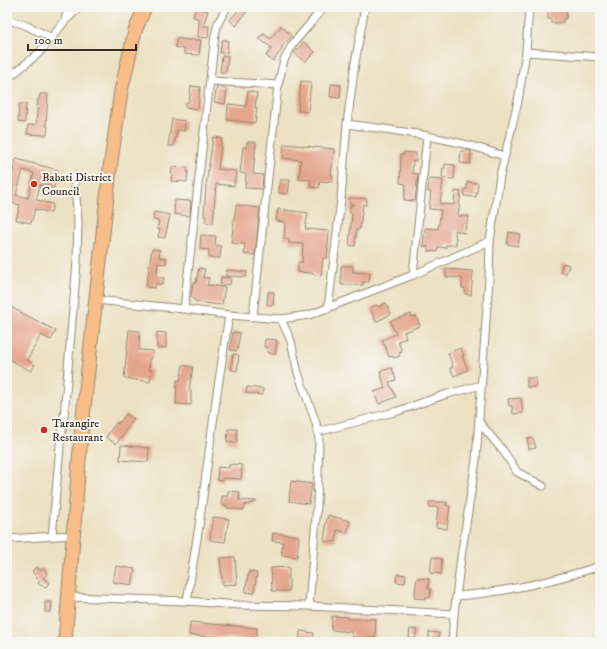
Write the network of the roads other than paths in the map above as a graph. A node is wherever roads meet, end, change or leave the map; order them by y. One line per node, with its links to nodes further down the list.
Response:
1 (68, 7): 8 (street)
2 (80, 7): 8 (street)
3 (145, 7): 22 (highway)
4 (227, 7): 14 (street)
5 (324, 7): 15 (street)
6 (365, 7): 16 (street)
7 (529, 7): 11 (street)
8 (65, 21): 10 (street)
9 (7, 23): 10 (street)
10 (52, 38): 13 (street)
11 (526, 52): 12 (street); 18 (street)
12 (600, 57)
13 (7, 79)
14 (211, 81): 15 (street); 24 (street)
15 (278, 85): 26 (street)
16 (347, 124): 17 (street); 23 (street)
17 (427, 136): 18 (street); 21 (street)
18 (504, 156): 20 (street)
19 (74, 176): 33 (street)
20 (490, 242): 21 (street); 28 (street)
21 (413, 275): 23 (street)
22 (96, 300): 24 (street); 32 (highway)
23 (328, 308): 27 (street)
24 (184, 309): 25 (street)
25 (229, 315): 26 (street); 38 (street)
26 (253, 316): 27 (street)
27 (281, 319): 30 (street)
28 (482, 385): 29 (street); 30 (street)
29 (479, 422): 31 (street); 36 (street)
30 (317, 432): 39 (street)
31 (542, 486)
32 (73, 536): 33 (street); 37 (highway)
33 (52, 537): 34 (street)
34 (7, 539)
35 (600, 566): 36 (street)
36 (457, 596): 40 (street)
37 (68, 597): 38 (street); 41 (highway)
38 (187, 601): 39 (street)
39 (309, 606): 40 (street)
40 (454, 614): 42 (street)
41 (65, 642)
42 (452, 642)

